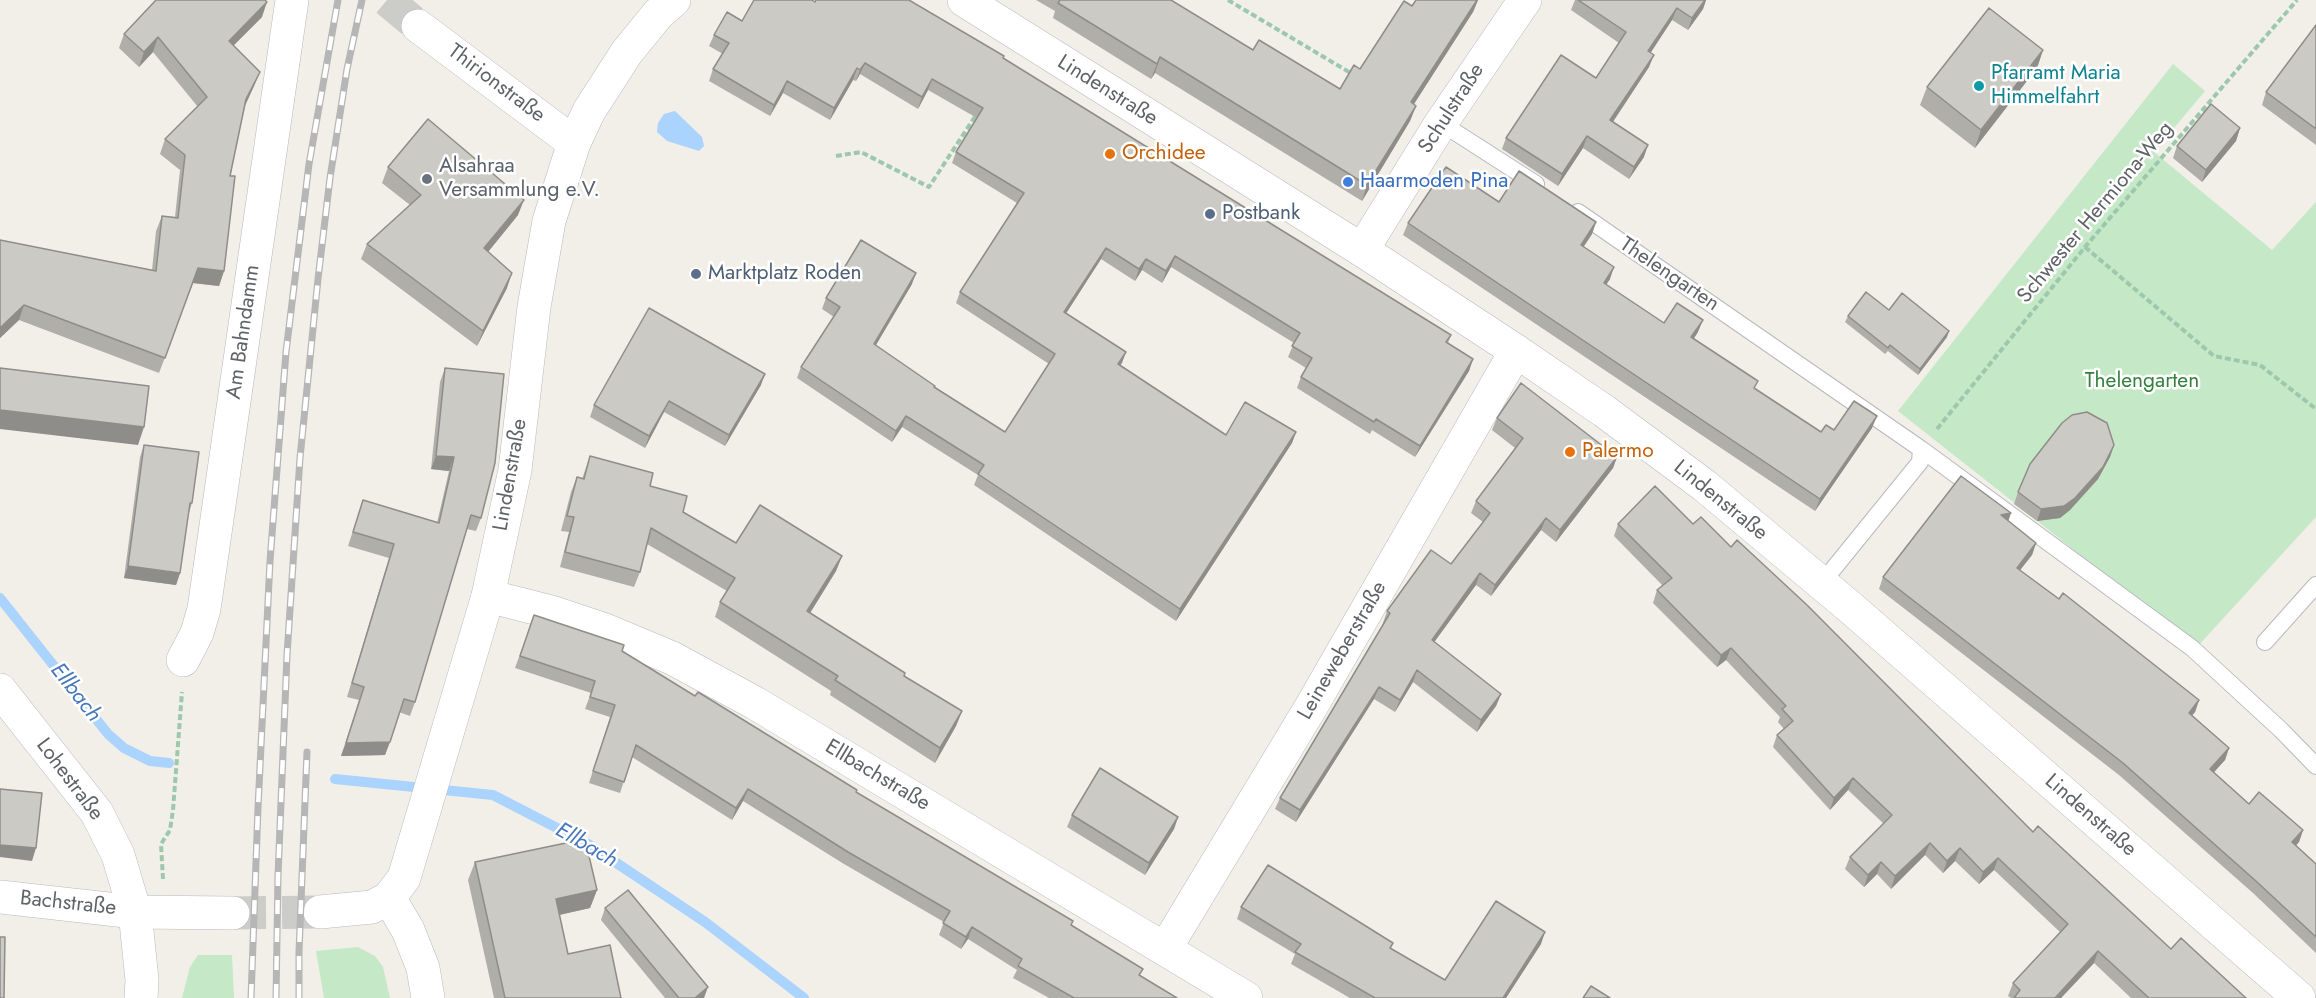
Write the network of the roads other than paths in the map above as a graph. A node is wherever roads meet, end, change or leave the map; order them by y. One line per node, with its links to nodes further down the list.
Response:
1 (292, 0): 15 (street, Am Bahndamm)
2 (674, 0): 7 (street, Lindenstraße)
3 (964, 0): 8 (street, Lindenstraße)
4 (1525, 0): 6 (street, Schulstraße)
5 (418, 26): 7 (street, Thirionstraße)
6 (1441, 123): 8 (street, Schulstraße); 10 (lane, Thelengarten)
7 (574, 143): 13 (street, Lindenstraße)
8 (1362, 250): 9 (street, Lindenstraße)
9 (1516, 351): 11 (street, Lindenstraße); 23 (street, Leineweberstraße)
10 (1922, 449): 11 (lane); 17 (lane, Thelengarten)
11 (1821, 584): 27 (street, Lindenstraße)
12 (2316, 585): 14 (lane)
13 (488, 596): 19 (street, Lindenstraße); 23 (street, Ellbachstraße)
14 (2265, 642)
15 (183, 660)
16 (0, 690): 20 (street, Lohestraße)
17 (2316, 766)
18 (0, 897): 20 (street, Bachstraße)
19 (389, 898): 21 (street); 25 (street)
20 (150, 912): 22 (street); 24 (street)
21 (320, 912)
22 (233, 913)
23 (1165, 949): 26 (street, Ellbachstraße)
24 (141, 998)
25 (428, 998)
26 (1246, 998)
27 (2299, 998)

